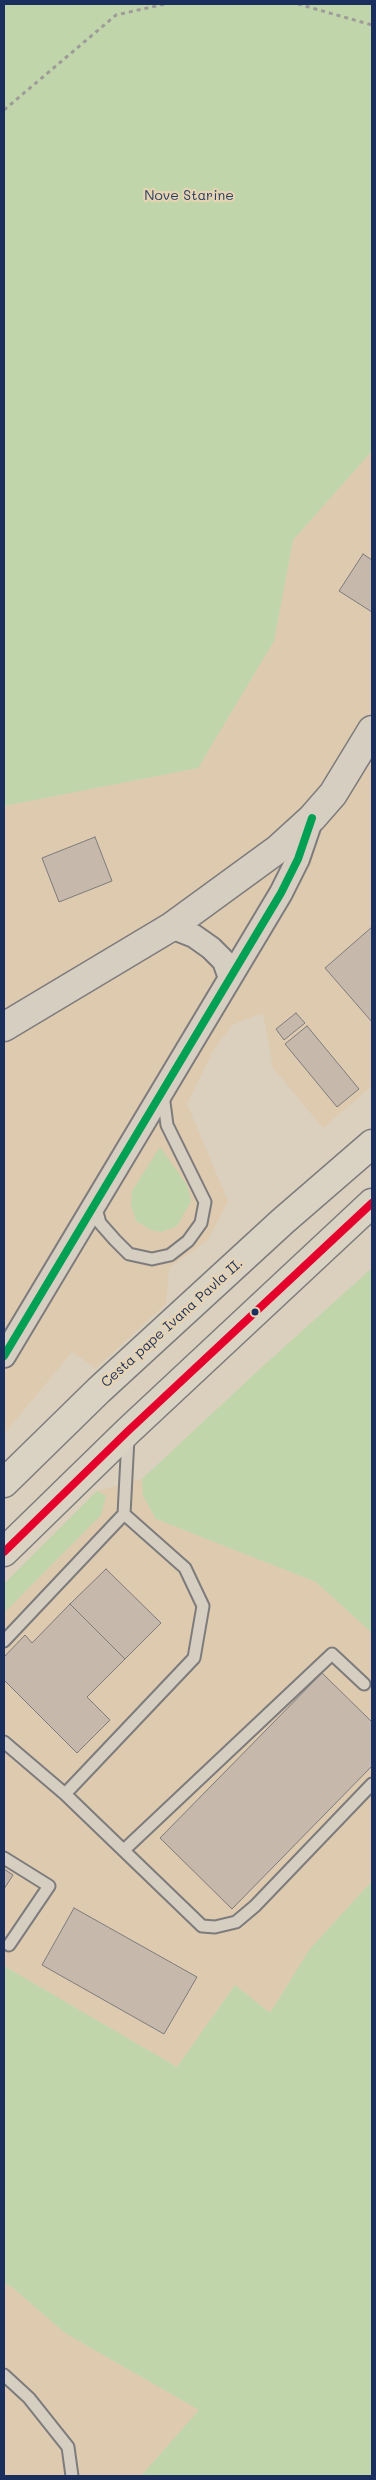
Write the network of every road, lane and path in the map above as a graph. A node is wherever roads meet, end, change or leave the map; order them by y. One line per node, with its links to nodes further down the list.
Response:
1 (165, 4): 4 (path)
2 (298, 4): 3 (path)
3 (372, 25)
4 (4, 110)
5 (372, 730): 6 (street)
6 (312, 818): 7 (street); 8 (street)
7 (171, 927): 8 (street); 9 (street)
8 (230, 978): 10 (street)
9 (4, 1027)
10 (163, 1092): 12 (street); 12 (lane)
11 (372, 1144): 16 (highway, Cesta pape Ivana Pavla II.)
12 (95, 1205): 14 (street)
13 (369, 1206): 15 (highway)
14 (4, 1356)
15 (128, 1431): 17 (lane); 18 (highway)
16 (4, 1483)
17 (124, 1514): 19 (lane); 23 (lane)
18 (4, 1552)
19 (4, 1641)
20 (364, 1684): 24 (lane)
21 (4, 1742): 23 (lane)
22 (372, 1784): 24 (lane)
23 (65, 1794): 24 (lane)
24 (124, 1850)
25 (4, 1858): 26 (lane)
26 (9, 1945)
27 (4, 2375): 28 (lane)
28 (72, 2476)

